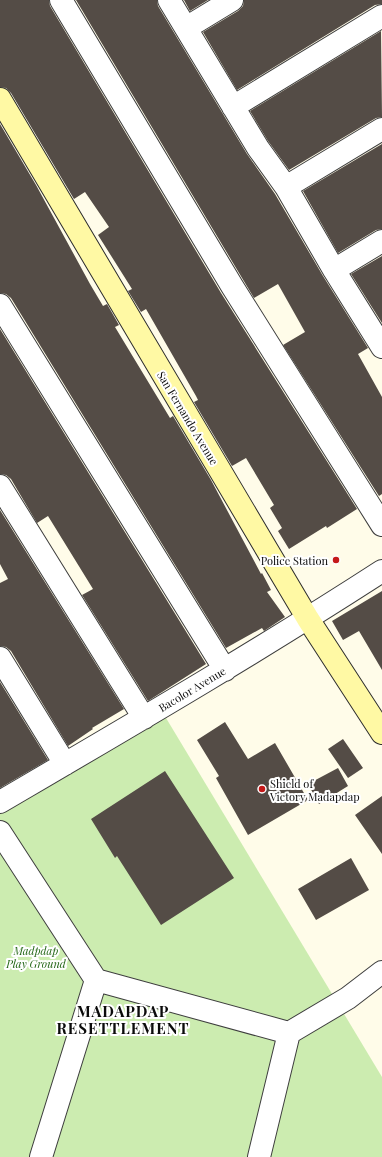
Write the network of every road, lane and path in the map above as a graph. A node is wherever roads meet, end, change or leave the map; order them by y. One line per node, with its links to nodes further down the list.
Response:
1 (61, 0): 15 (street)
2 (169, 0): 5 (street)
3 (232, 0): 5 (street)
4 (382, 16): 7 (street)
5 (186, 28): 7 (street)
6 (0, 99): 17 (main road, San Fernando Avenue)
7 (233, 107): 9 (street)
8 (382, 129): 9 (street)
9 (286, 187): 11 (street)
10 (382, 240): 11 (street)
11 (334, 270): 13 (street)
12 (0, 306): 19 (street)
13 (382, 346)
14 (0, 486): 20 (street)
15 (382, 525)
16 (382, 571): 17 (street, Bacolor Avenue)
17 (308, 619): 19 (street, Bacolor Avenue); 21 (main road, San Fernando Avenue)
18 (0, 658): 22 (street)
19 (225, 670): 20 (street, Bacolor Avenue)
20 (144, 718): 22 (street, Bacolor Avenue)
21 (382, 732)
22 (65, 764): 23 (street, Bacolor Avenue)
23 (0, 802)
24 (0, 832): 26 (street)
25 (382, 972): 27 (street)
26 (96, 980): 27 (street); 28 (street)
27 (289, 1033): 29 (street)
28 (41, 1157)
29 (260, 1157)

